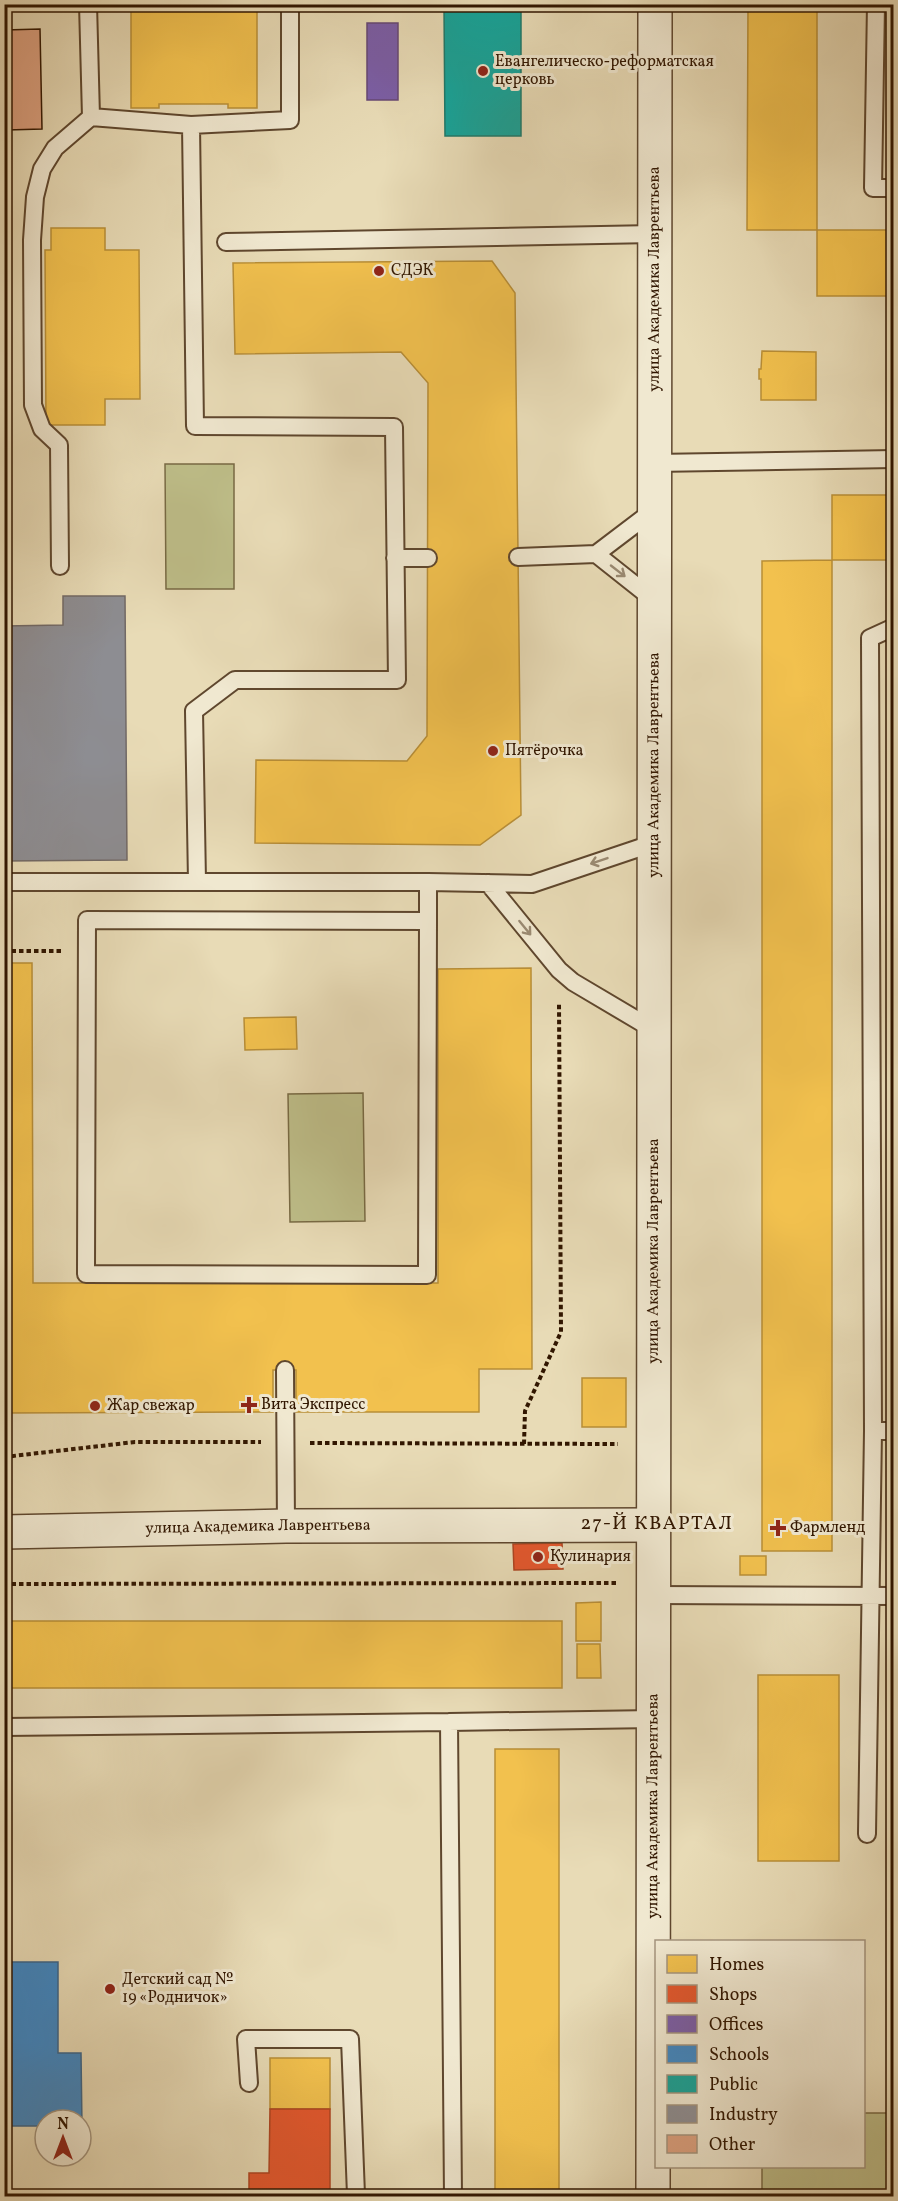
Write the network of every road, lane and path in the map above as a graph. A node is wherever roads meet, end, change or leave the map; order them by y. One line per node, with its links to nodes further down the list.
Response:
1 (88, 4): 5 (lane)
2 (290, 4): 6 (lane)
3 (654, 4): 8 (street, улица Академика Лаврентьева)
4 (876, 4): 7 (lane)
5 (91, 117): 6 (lane); 17 (lane)
6 (191, 125): 15 (lane)
7 (894, 188)
8 (654, 234): 9 (lane); 11 (street, улица Академика Лаврентьева)
9 (226, 242)
10 (894, 459): 11 (lane)
11 (654, 463): 12 (street, улица Академика Лаврентьева)
12 (654, 510): 13 (lane); 18 (street, улица Академика Лаврентьева)
13 (596, 554): 14 (lane); 18 (lane, one-way to 18)
14 (518, 557)
15 (395, 558): 16 (lane); 21 (lane)
16 (428, 558)
17 (60, 566)
18 (654, 600): 20 (street, улица Академика Лаврентьева)
19 (894, 627): 31 (lane)
20 (654, 843): 24 (lane, one-way to 24); 29 (street, улица Академика Лаврентьева)
21 (197, 881): 22 (lane); 23 (lane)
22 (4, 882)
23 (428, 882): 24 (lane); 25 (lane)
24 (488, 883): 28 (lane, one-way to 28)
25 (428, 921): 26 (lane); 26 (lane)
26 (87, 950): 27 (path)
27 (4, 951)
28 (559, 970): 29 (lane); 33 (path)
29 (654, 1030): 34 (street, улица Академика Лаврентьева)
30 (285, 1370): 35 (lane)
31 (873, 1431): 32 (lane); 40 (lane)
32 (894, 1431)
33 (525, 1444)
34 (654, 1525): 35 (street, улица Академика Лаврентьева); 39 (street, улица Академика Лаврентьева)
35 (286, 1526): 36 (street, улица Академика Лаврентьева)
36 (4, 1532)
37 (616, 1583): 38 (path)
38 (4, 1584)
39 (654, 1595): 40 (lane); 42 (street, улица Академика Лаврентьева)
40 (869, 1596): 41 (lane); 45 (lane)
41 (894, 1596)
42 (654, 1719): 43 (lane); 49 (street, улица Академика Лаврентьева)
43 (449, 1722): 44 (lane); 48 (lane)
44 (4, 1727)
45 (867, 1834)
46 (249, 2083): 47 (lane)
47 (359, 2196)
48 (453, 2196)
49 (654, 2196)

